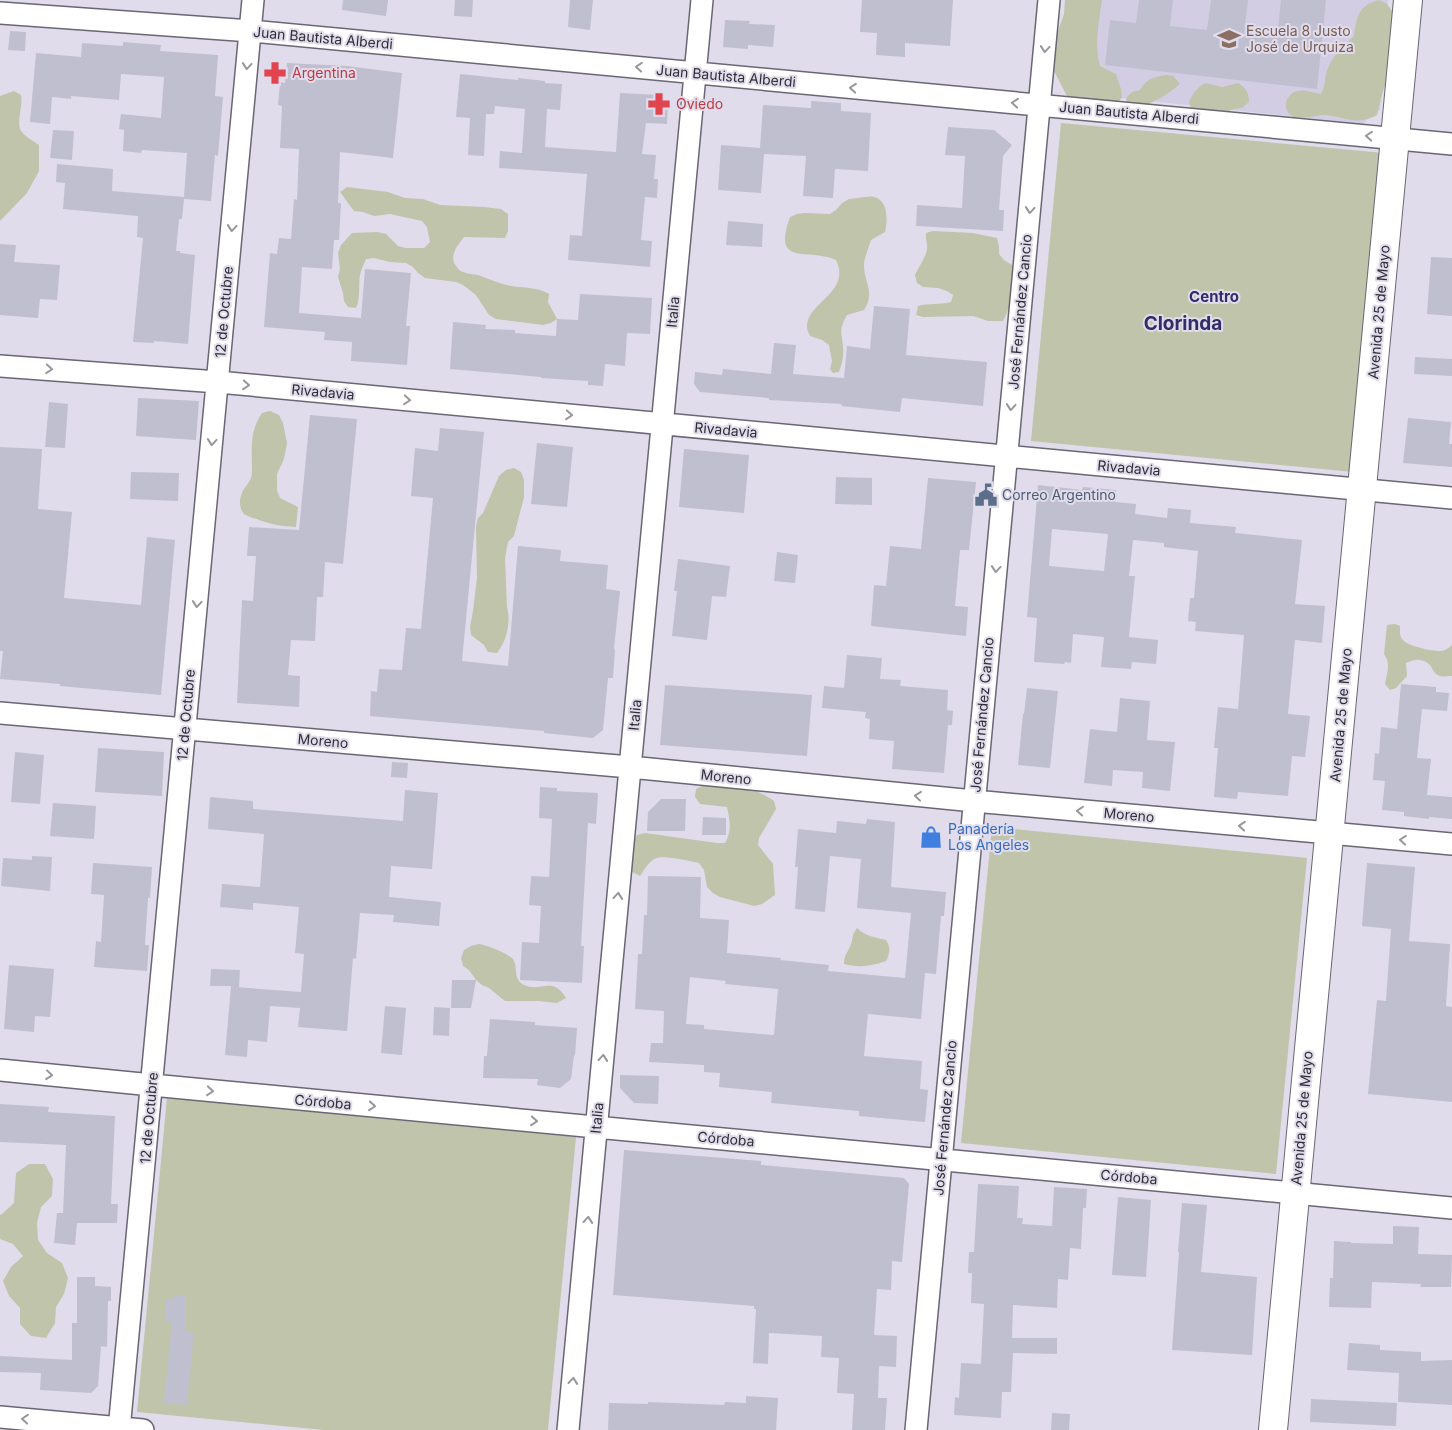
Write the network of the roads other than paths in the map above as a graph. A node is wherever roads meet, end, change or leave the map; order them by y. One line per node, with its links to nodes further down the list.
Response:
1 (253, 0): 6 (street, 12 de Octubre)
2 (702, 0): 7 (street, Italia)
3 (1049, 0): 8 (street, José Fernández Cancio, one-way to 8)
4 (1408, 0): 9 (main road, Avenida 25 de Mayo)
5 (0, 13): 6 (street, Juan Bautista Alberdi)
6 (250, 31): 7 (street, Juan Bautista Alberdi, one-way to 6); 12 (street, 12 de Octubre, one-way to 12)
7 (695, 73): 8 (street, Juan Bautista Alberdi, one-way to 7); 13 (street, Italia)
8 (1040, 105): 9 (street, Juan Bautista Alberdi, one-way to 8); 14 (street, José Fernández Cancio, one-way to 14)
9 (1395, 138): 10 (street, Juan Bautista Alberdi); 15 (main road, Avenida 25 de Mayo)
10 (1452, 144)
11 (0, 366): 12 (street, Rivadavia, one-way to 12)
12 (218, 382): 13 (street, Rivadavia, one-way to 13); 18 (street, 12 de Octubre, one-way to 18)
13 (662, 424): 14 (street, Rivadavia); 19 (street, Italia)
14 (1006, 456): 15 (street, Rivadavia); 20 (street, José Fernández Cancio, one-way to 20)
15 (1362, 490): 16 (street, Rivadavia); 21 (main road, Avenida 25 de Mayo)
16 (1452, 498)
17 (0, 713): 18 (street, Moreno)
18 (185, 729): 19 (street, Moreno); 24 (street, 12 de Octubre)
19 (630, 767): 20 (street, Moreno, one-way to 19); 25 (street, Italia, one-way to 19)
20 (974, 801): 21 (street, Moreno, one-way to 20); 26 (street, José Fernández Cancio)
21 (1329, 834): 22 (street, Moreno, one-way to 21); 27 (main road, Avenida 25 de Mayo)
22 (1452, 844)
23 (0, 1070): 24 (street, Córdoba, one-way to 24)
24 (152, 1086): 25 (street, Córdoba, one-way to 25); 30 (street, 12 de Octubre)
25 (596, 1127): 26 (street, Córdoba); 32 (street, Italia, one-way to 25)
26 (941, 1160): 27 (street, Córdoba); 33 (street, José Fernández Cancio)
27 (1295, 1193): 28 (street, Córdoba); 34 (main road, Avenida 25 de Mayo)
28 (1452, 1208)
29 (0, 1417): 30 (street, one-way to 29)
30 (120, 1429): 31 (street)
31 (143, 1430)
32 (568, 1430)
33 (916, 1430)
34 (1273, 1430)

